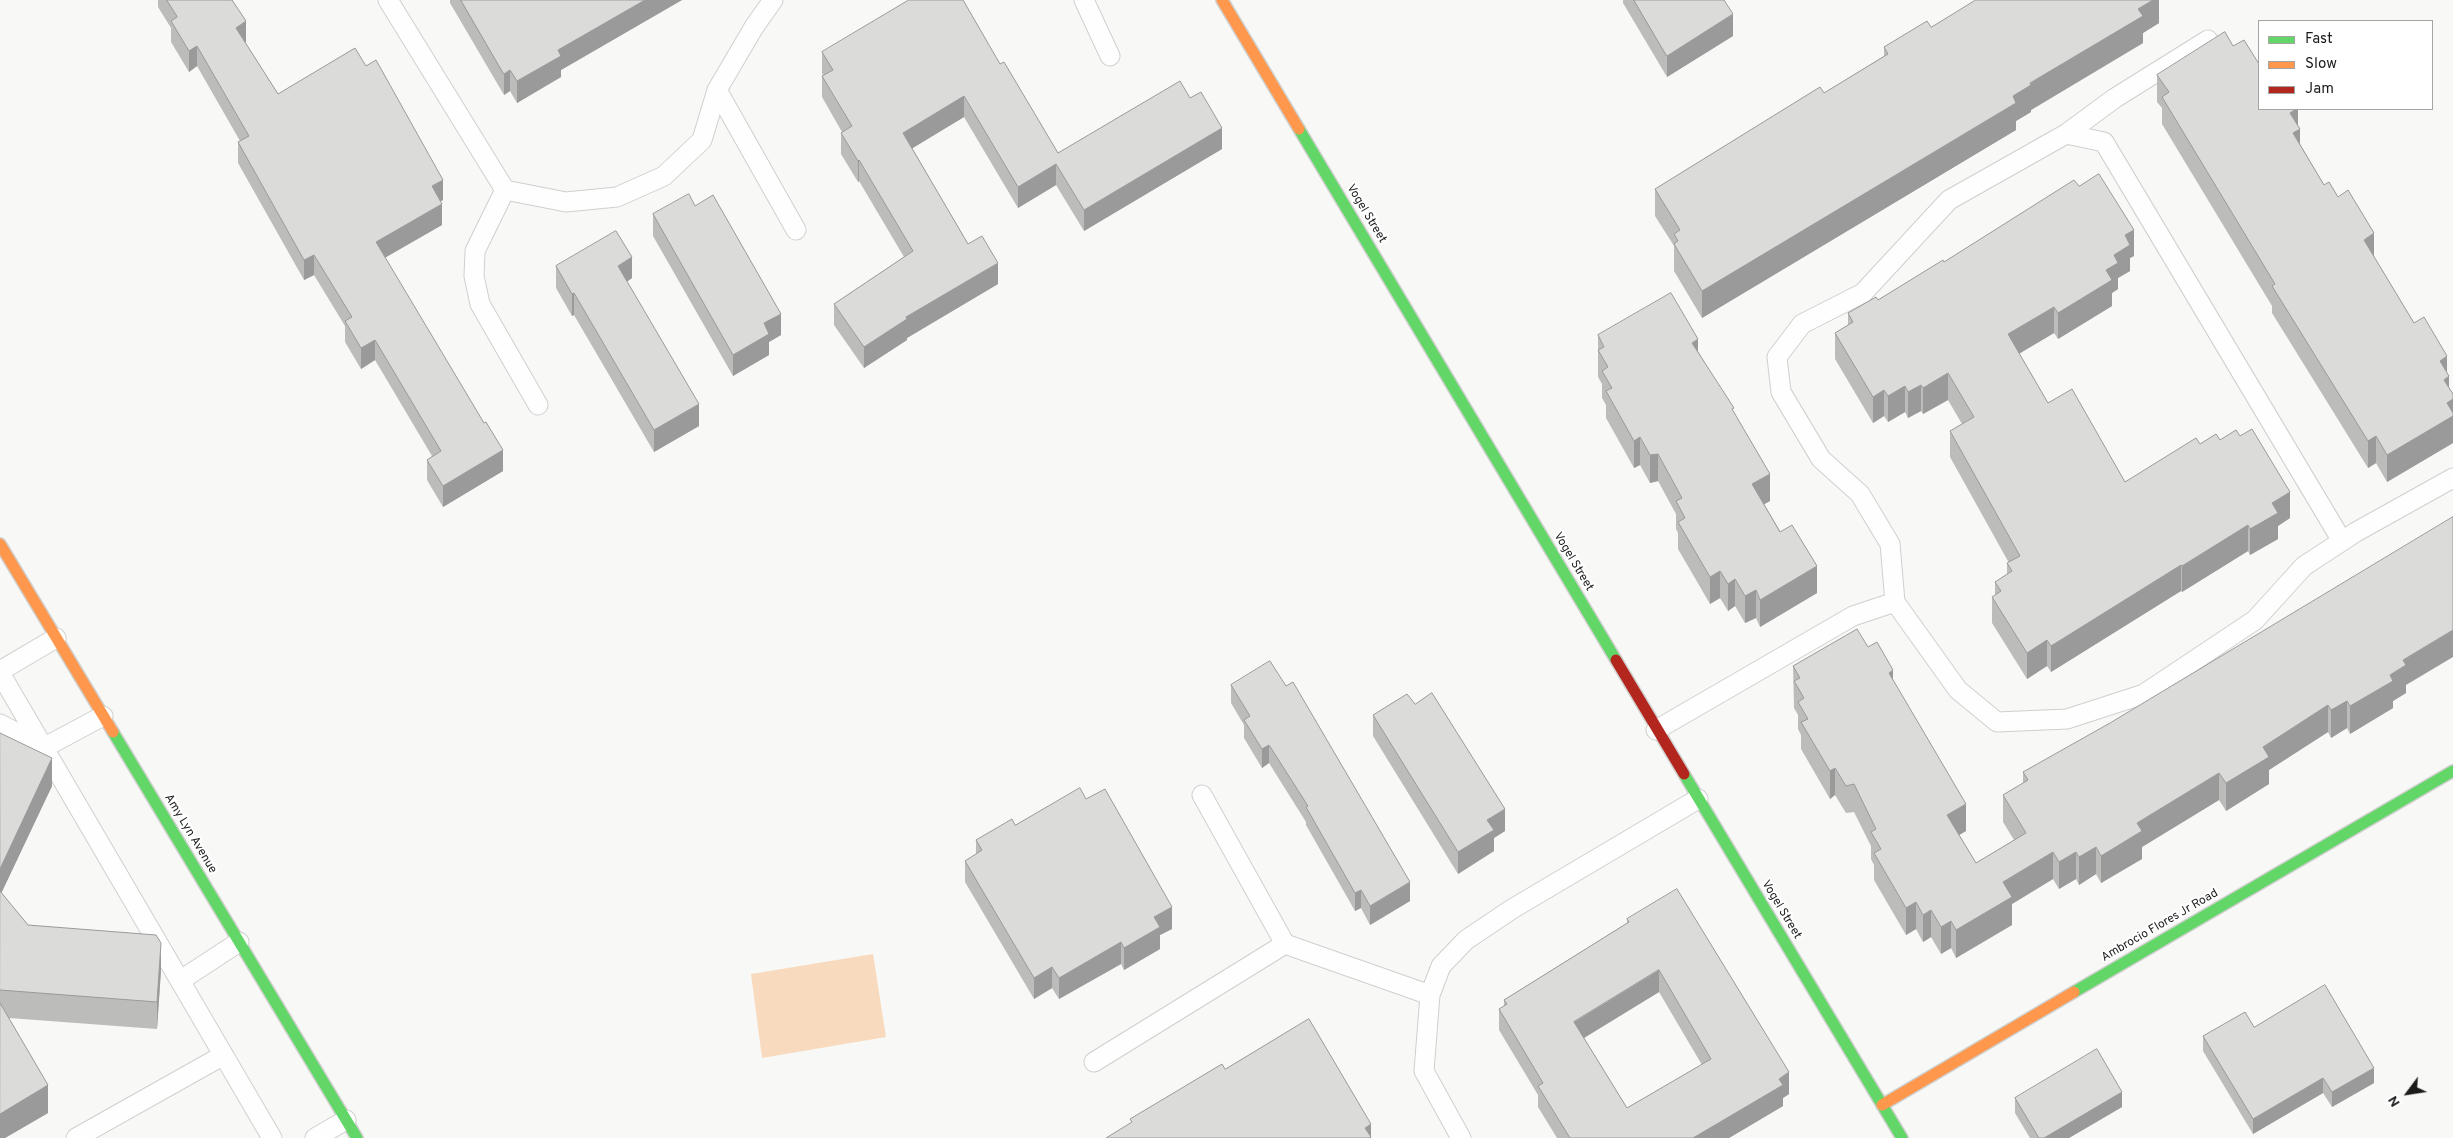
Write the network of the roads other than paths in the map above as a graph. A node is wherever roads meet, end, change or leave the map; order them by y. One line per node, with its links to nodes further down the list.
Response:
1 (388, 0): 9 (lane)
2 (773, 0): 7 (lane)
3 (1084, 0): 6 (lane)
4 (1222, 0): 20 (street, Vogel Street)
5 (2208, 40): 8 (lane)
6 (1110, 56)
7 (717, 90): 9 (lane); 10 (lane)
8 (2066, 134): 13 (lane); 15 (lane)
9 (505, 190): 11 (lane)
10 (796, 230)
11 (538, 405)
12 (2453, 478): 13 (lane)
13 (2342, 541): 15 (lane)
14 (0, 544): 16 (street, Amy Lyn Avenue)
15 (1895, 602): 20 (lane)
16 (56, 638): 17 (lane); 18 (street, Amy Lyn Avenue)
17 (0, 672): 21 (lane)
18 (103, 716): 21 (lane); 25 (street, Amy Lyn Avenue)
19 (0, 724): 21 (lane)
20 (1656, 730): 24 (street, Vogel Street)
21 (45, 747): 27 (lane)
22 (2453, 771): 31 (street, Ambrocio Flores Jr Road)
23 (1202, 795): 26 (lane)
24 (1698, 799): 28 (lane); 31 (street, Vogel Street)
25 (239, 942): 27 (lane); 32 (street, Amy Lyn Avenue)
26 (1285, 944): 28 (lane); 30 (lane)
27 (181, 980): 29 (lane)
28 (1430, 995): 37 (lane)
29 (222, 1056): 33 (lane); 34 (lane)
30 (1094, 1062)
31 (1882, 1105): 38 (street, Vogel Street)
32 (346, 1120): 35 (lane); 36 (street, Amy Lyn Avenue)
33 (76, 1138)
34 (272, 1138)
35 (315, 1138)
36 (358, 1138)
37 (1461, 1138)
38 (1902, 1138)

